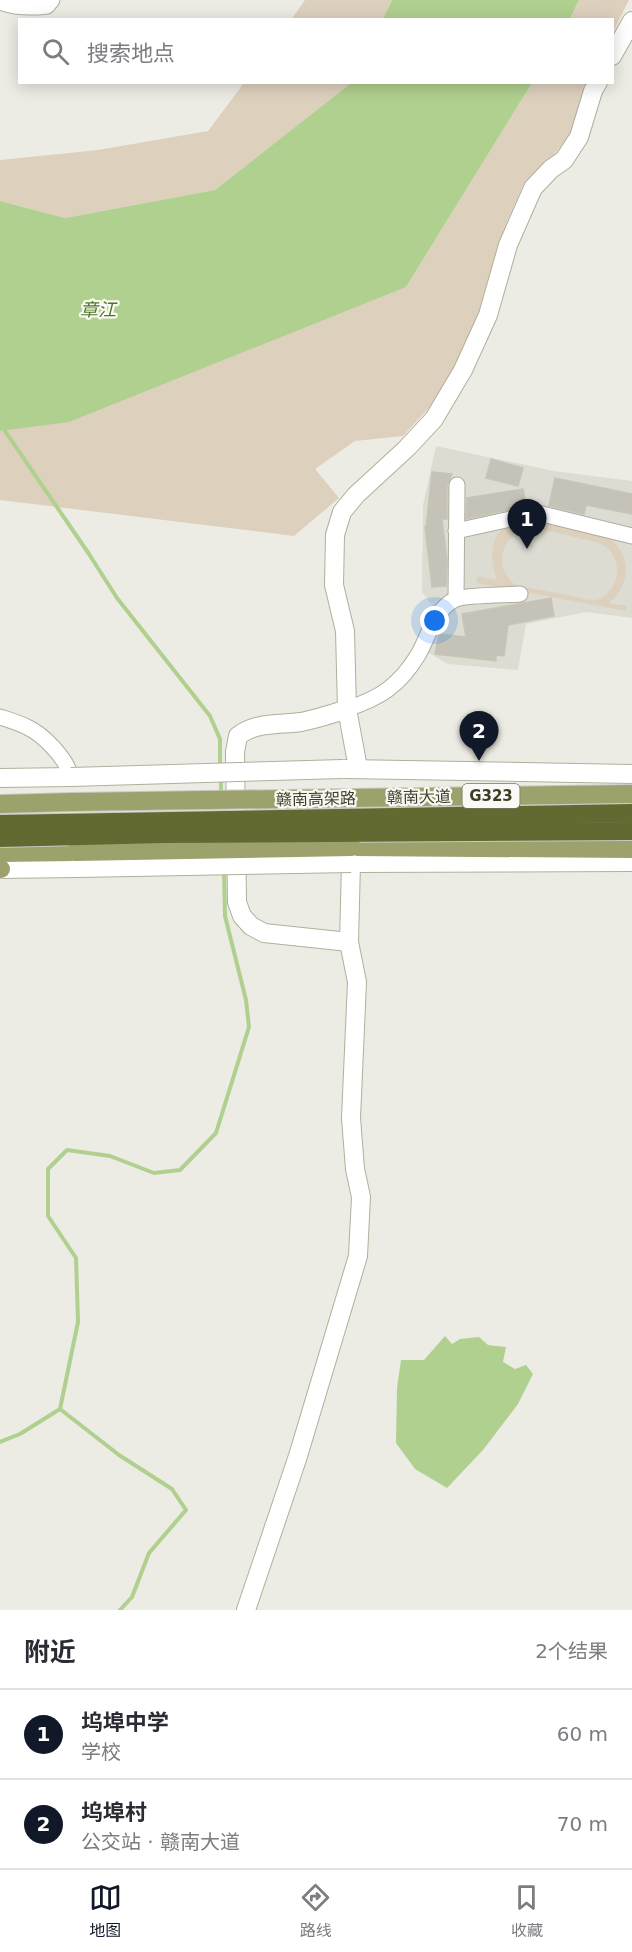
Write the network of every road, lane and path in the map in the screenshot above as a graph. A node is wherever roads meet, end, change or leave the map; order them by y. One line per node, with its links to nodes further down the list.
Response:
1 (52, 0): 2 (street)
2 (0, 2)
3 (632, 21): 4 (street)
4 (614, 52)
5 (597, 84): 11 (street)
6 (457, 485): 7 (street)
7 (456, 531): 8 (street); 10 (street)
8 (632, 536)
9 (520, 594): 10 (street)
10 (456, 599): 11 (street)
11 (347, 709): 13 (street); 29 (street)
12 (0, 717): 15 (street)
13 (351, 769): 14 (street); 15 (street, bridge)
14 (632, 774)
15 (71, 777): 16 (street)
16 (0, 778)
17 (632, 794): 18 (main road, 赣南大道 / G323, bridge)
18 (0, 804)
19 (632, 813): 20 (highway, 赣南高架路, bridge)
20 (0, 824)
21 (632, 831): 22 (highway, 赣南高架路, bridge)
22 (0, 838)
23 (632, 849): 25 (main road)
24 (0, 853): 26 (main road)
25 (351, 855): 26 (main road, bridge); 27 (street); 29 (street)
26 (76, 860): 28 (street)
27 (632, 862)
28 (0, 869)
29 (349, 942): 30 (street)
30 (246, 1610)

